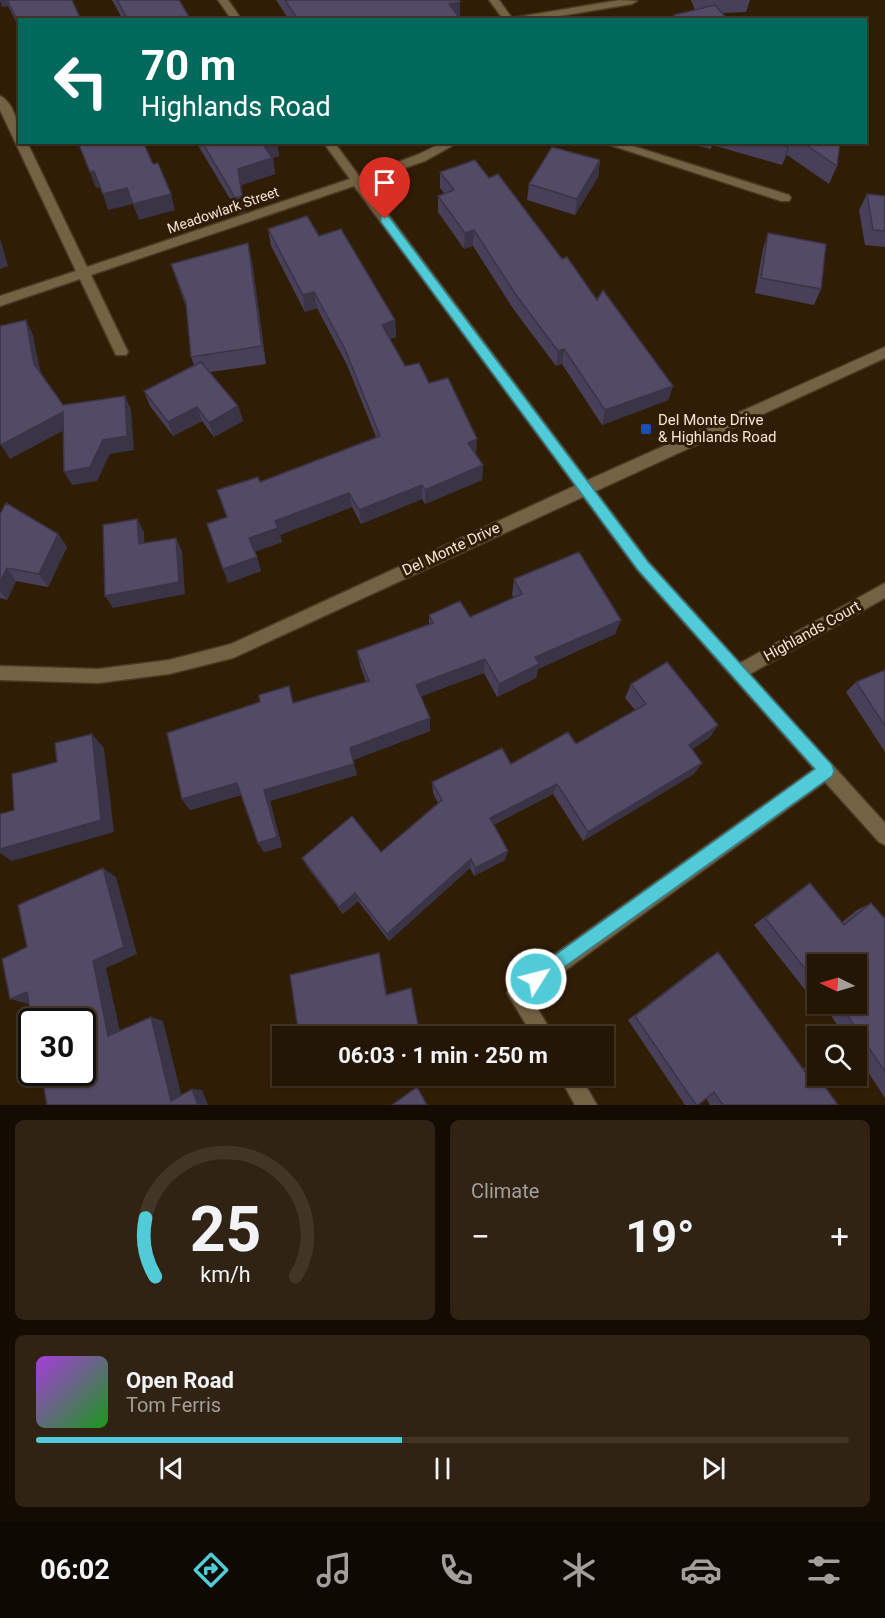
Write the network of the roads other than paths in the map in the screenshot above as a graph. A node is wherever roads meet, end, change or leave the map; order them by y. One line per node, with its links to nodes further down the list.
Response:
1 (223, 0): 4 (street)
2 (494, 0): 5 (street)
3 (632, 1): 6 (street)
4 (236, 18)
5 (508, 18)
6 (527, 18)
7 (0, 99): 8 (street)
8 (18, 137)
9 (21, 144): 15 (street)
10 (329, 144): 13 (street)
11 (450, 144): 13 (street, Meadowlark Street)
12 (612, 144): 14 (street)
13 (356, 181): 15 (street, Meadowlark Street); 19 (street)
14 (785, 198)
15 (83, 273): 16 (street, Meadowlark Street); 17 (street)
16 (0, 301)
17 (121, 352)
18 (885, 352): 19 (street, Del Monte Drive)
19 (586, 487): 21 (street); 22 (street, Del Monte Drive)
20 (885, 590): 21 (street, Highlands Court)
21 (738, 672): 23 (street)
22 (0, 674)
23 (826, 771): 24 (street); 25 (street)
24 (885, 836)
25 (538, 1026)
26 (575, 1086): 27 (street)
27 (587, 1105)

